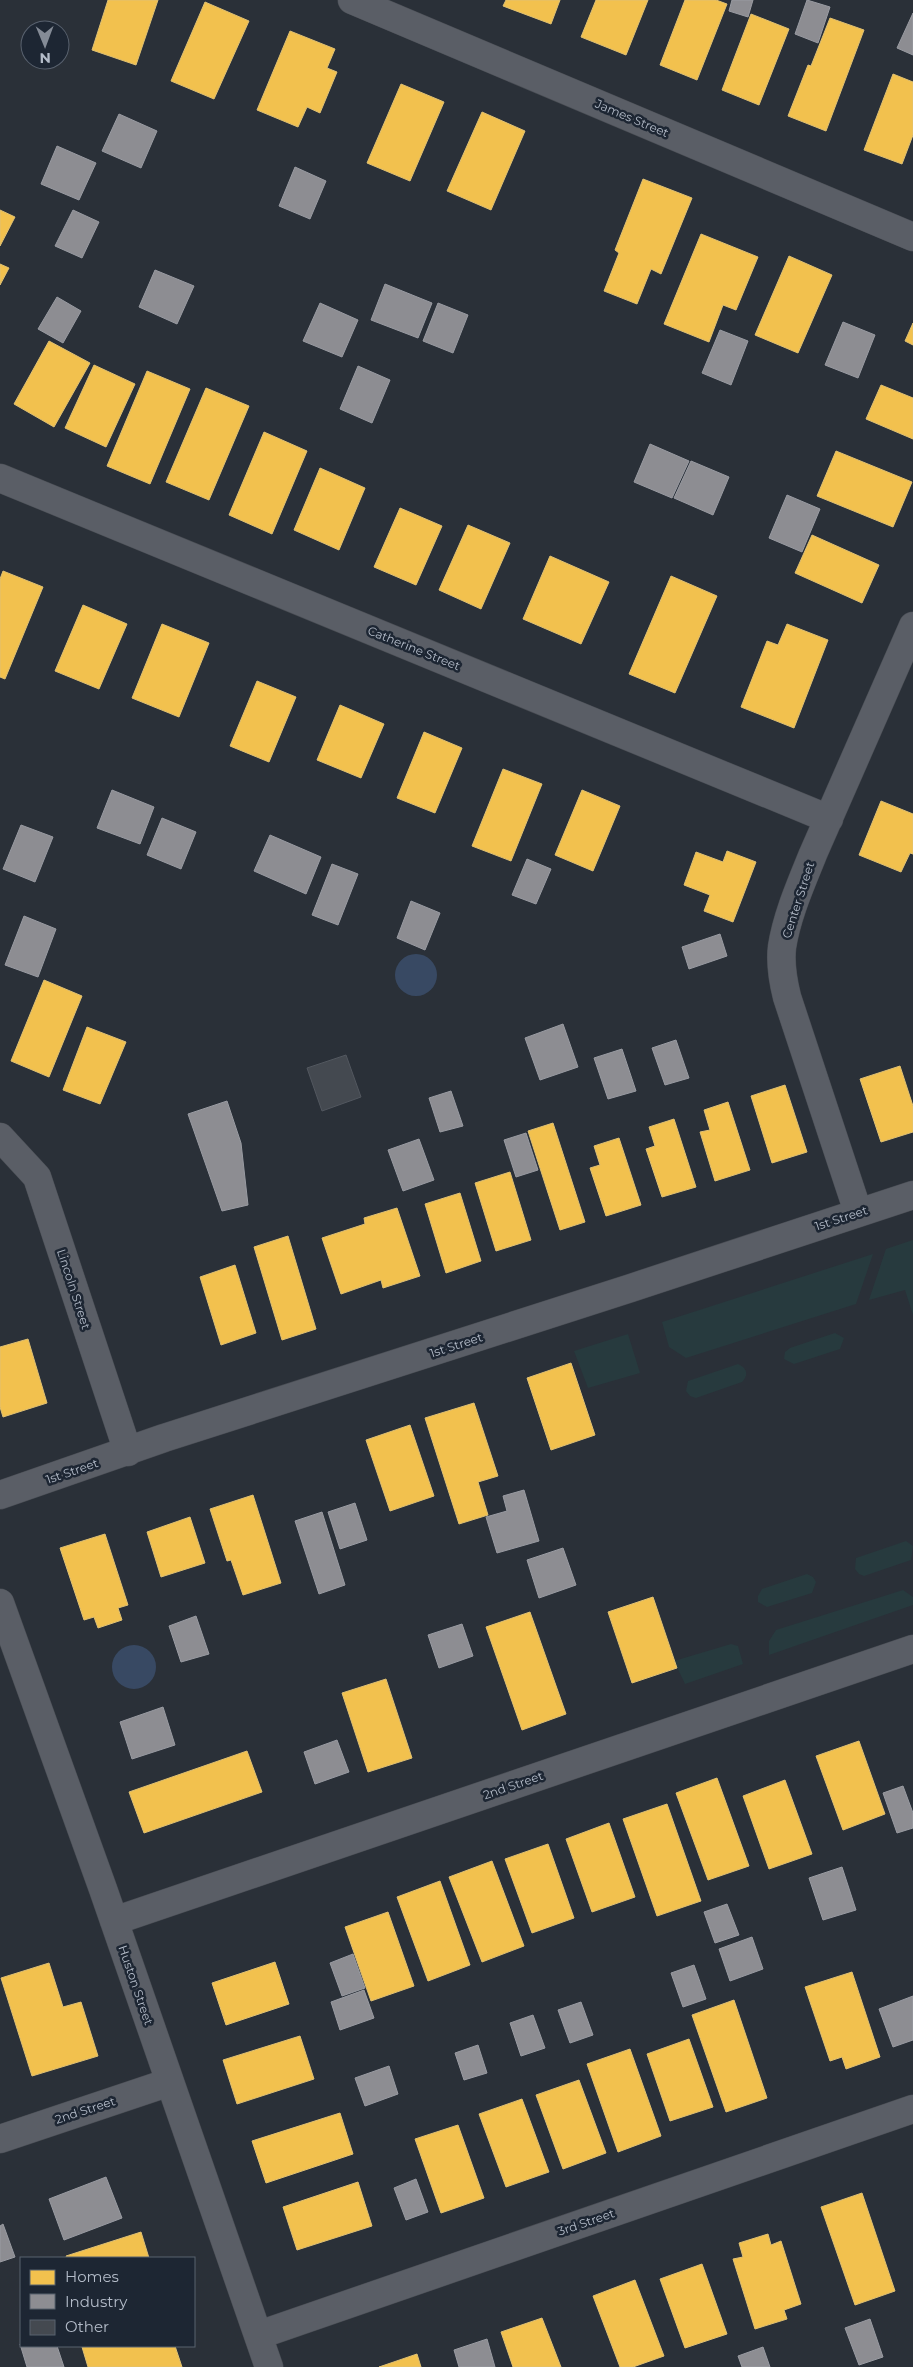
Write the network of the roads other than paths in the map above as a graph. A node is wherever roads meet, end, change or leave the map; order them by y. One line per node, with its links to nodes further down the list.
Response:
1 (352, 0): 2 (street, James Street)
2 (913, 237)
3 (0, 478): 5 (street, Catherine Street)
4 (913, 626): 5 (street, Center Street)
5 (829, 819): 8 (street, Center Street)
6 (0, 1136): 9 (street, Lincoln Street)
7 (913, 1195): 8 (street, 1st Street)
8 (858, 1212): 9 (street, 1st Street)
9 (128, 1452): 10 (street, 1st Street)
10 (0, 1495)
11 (0, 1604): 13 (street, Huston Street)
12 (913, 1650): 13 (street, 2nd Street)
13 (114, 1921): 14 (street, Huston Street)
14 (170, 2082): 16 (street, 2nd Street); 17 (street, Huston Street)
15 (913, 2109): 17 (street, 3rd Street)
16 (0, 2138)
17 (259, 2335): 18 (street, Huston Street)
18 (269, 2367)

